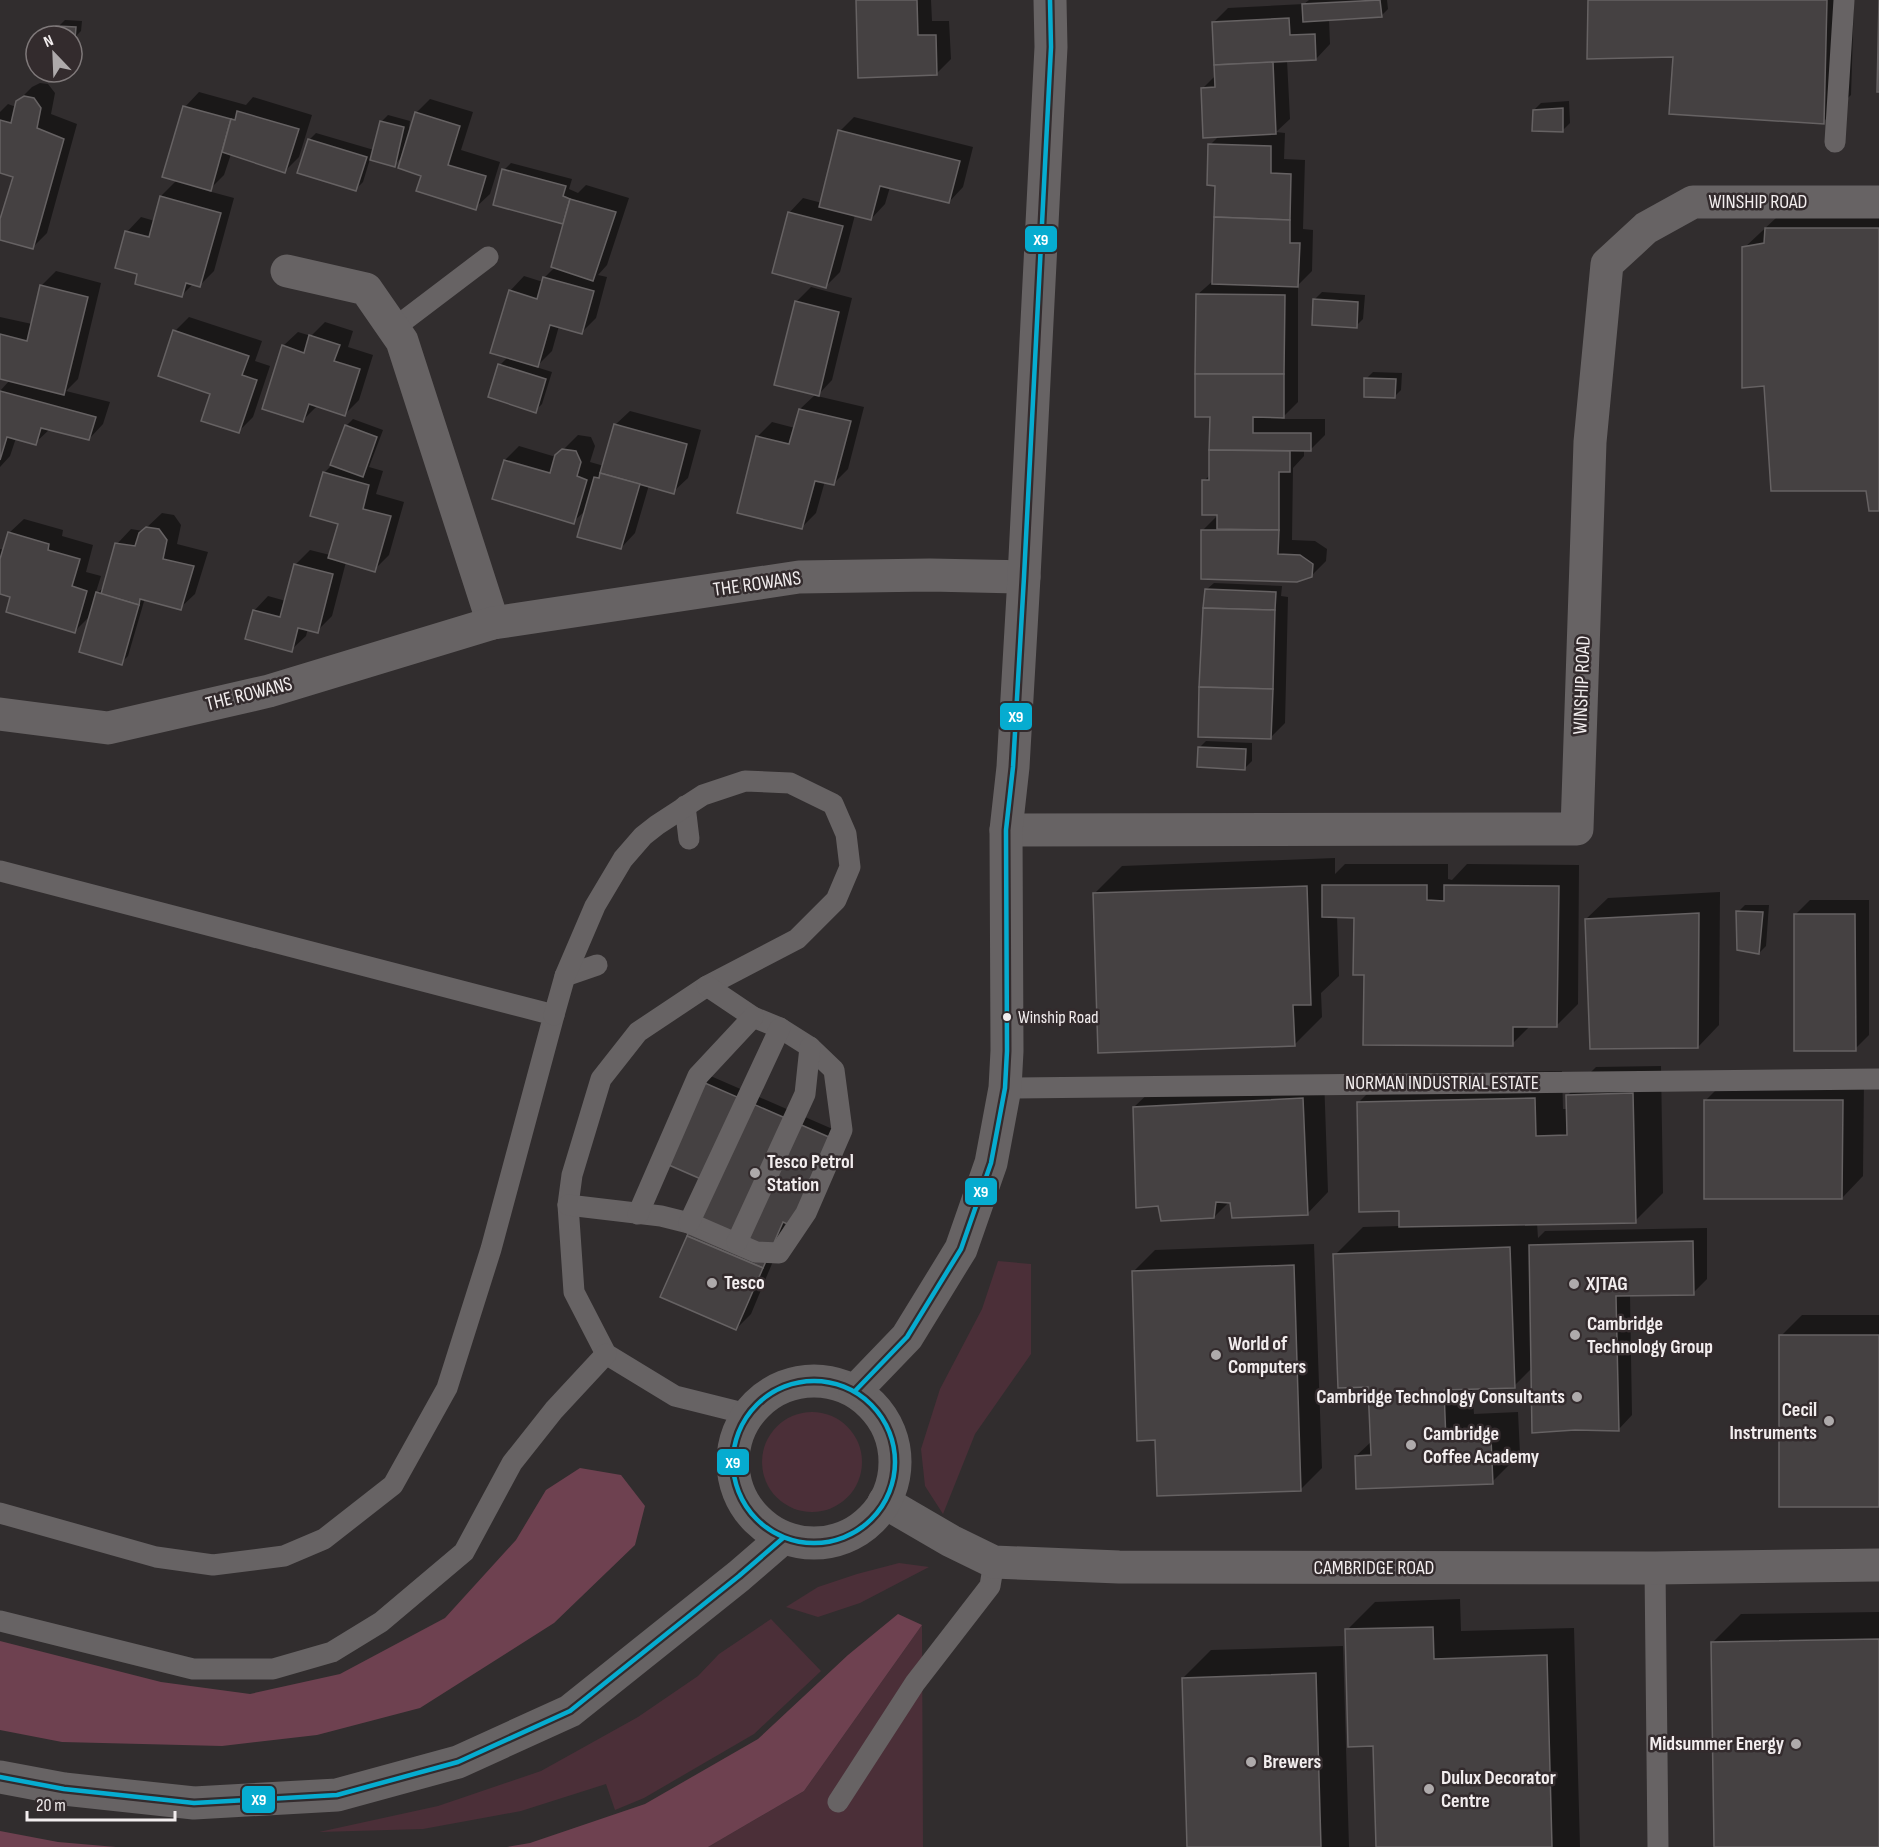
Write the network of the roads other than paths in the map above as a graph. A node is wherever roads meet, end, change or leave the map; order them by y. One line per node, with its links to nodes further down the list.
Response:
1 (1050, 0): 8 (street)
2 (1844, 0): 3 (lane)
3 (1835, 142)
4 (1879, 202): 12 (street, WINSHIP ROAD)
5 (488, 257): 7 (lane)
6 (287, 271): 7 (street)
7 (393, 329): 9 (street)
8 (1024, 577): 9 (street, THE ROWANS); 12 (street)
9 (493, 622): 10 (street, THE ROWANS)
10 (0, 714)
11 (685, 806): 13 (lane); 16 (lane); 17 (lane)
12 (1006, 830): 23 (street)
13 (689, 839)
14 (0, 871): 18 (lane)
15 (597, 965): 16 (lane)
16 (565, 976): 18 (lane)
17 (707, 986): 19 (lane); 24 (lane)
18 (554, 1015): 32 (lane)
19 (753, 1017): 20 (lane); 25 (lane)
20 (780, 1028): 21 (lane); 26 (lane)
21 (810, 1047): 27 (lane); 27 (lane)
22 (1879, 1079): 23 (lane, NORMAN INDUSTRIAL ESTATE)
23 (1005, 1088): 29 (street)
24 (568, 1205): 25 (lane); 28 (lane)
25 (638, 1214): 26 (lane)
26 (689, 1223): 27 (lane)
27 (737, 1242)
28 (606, 1354): 30 (lane); 37 (lane)
29 (855, 1391): 30 (street); 31 (street)
30 (747, 1414): 33 (street)
31 (884, 1502): 33 (street); 34 (street, CAMBRIDGE ROAD)
32 (0, 1513)
33 (783, 1538): 38 (street)
34 (994, 1562): 36 (street, CAMBRIDGE ROAD); 39 (lane)
35 (1879, 1565): 36 (street, CAMBRIDGE ROAD)
36 (1655, 1568): 40 (lane)
37 (0, 1621)
38 (0, 1777)
39 (838, 1802)
40 (1658, 1847)

